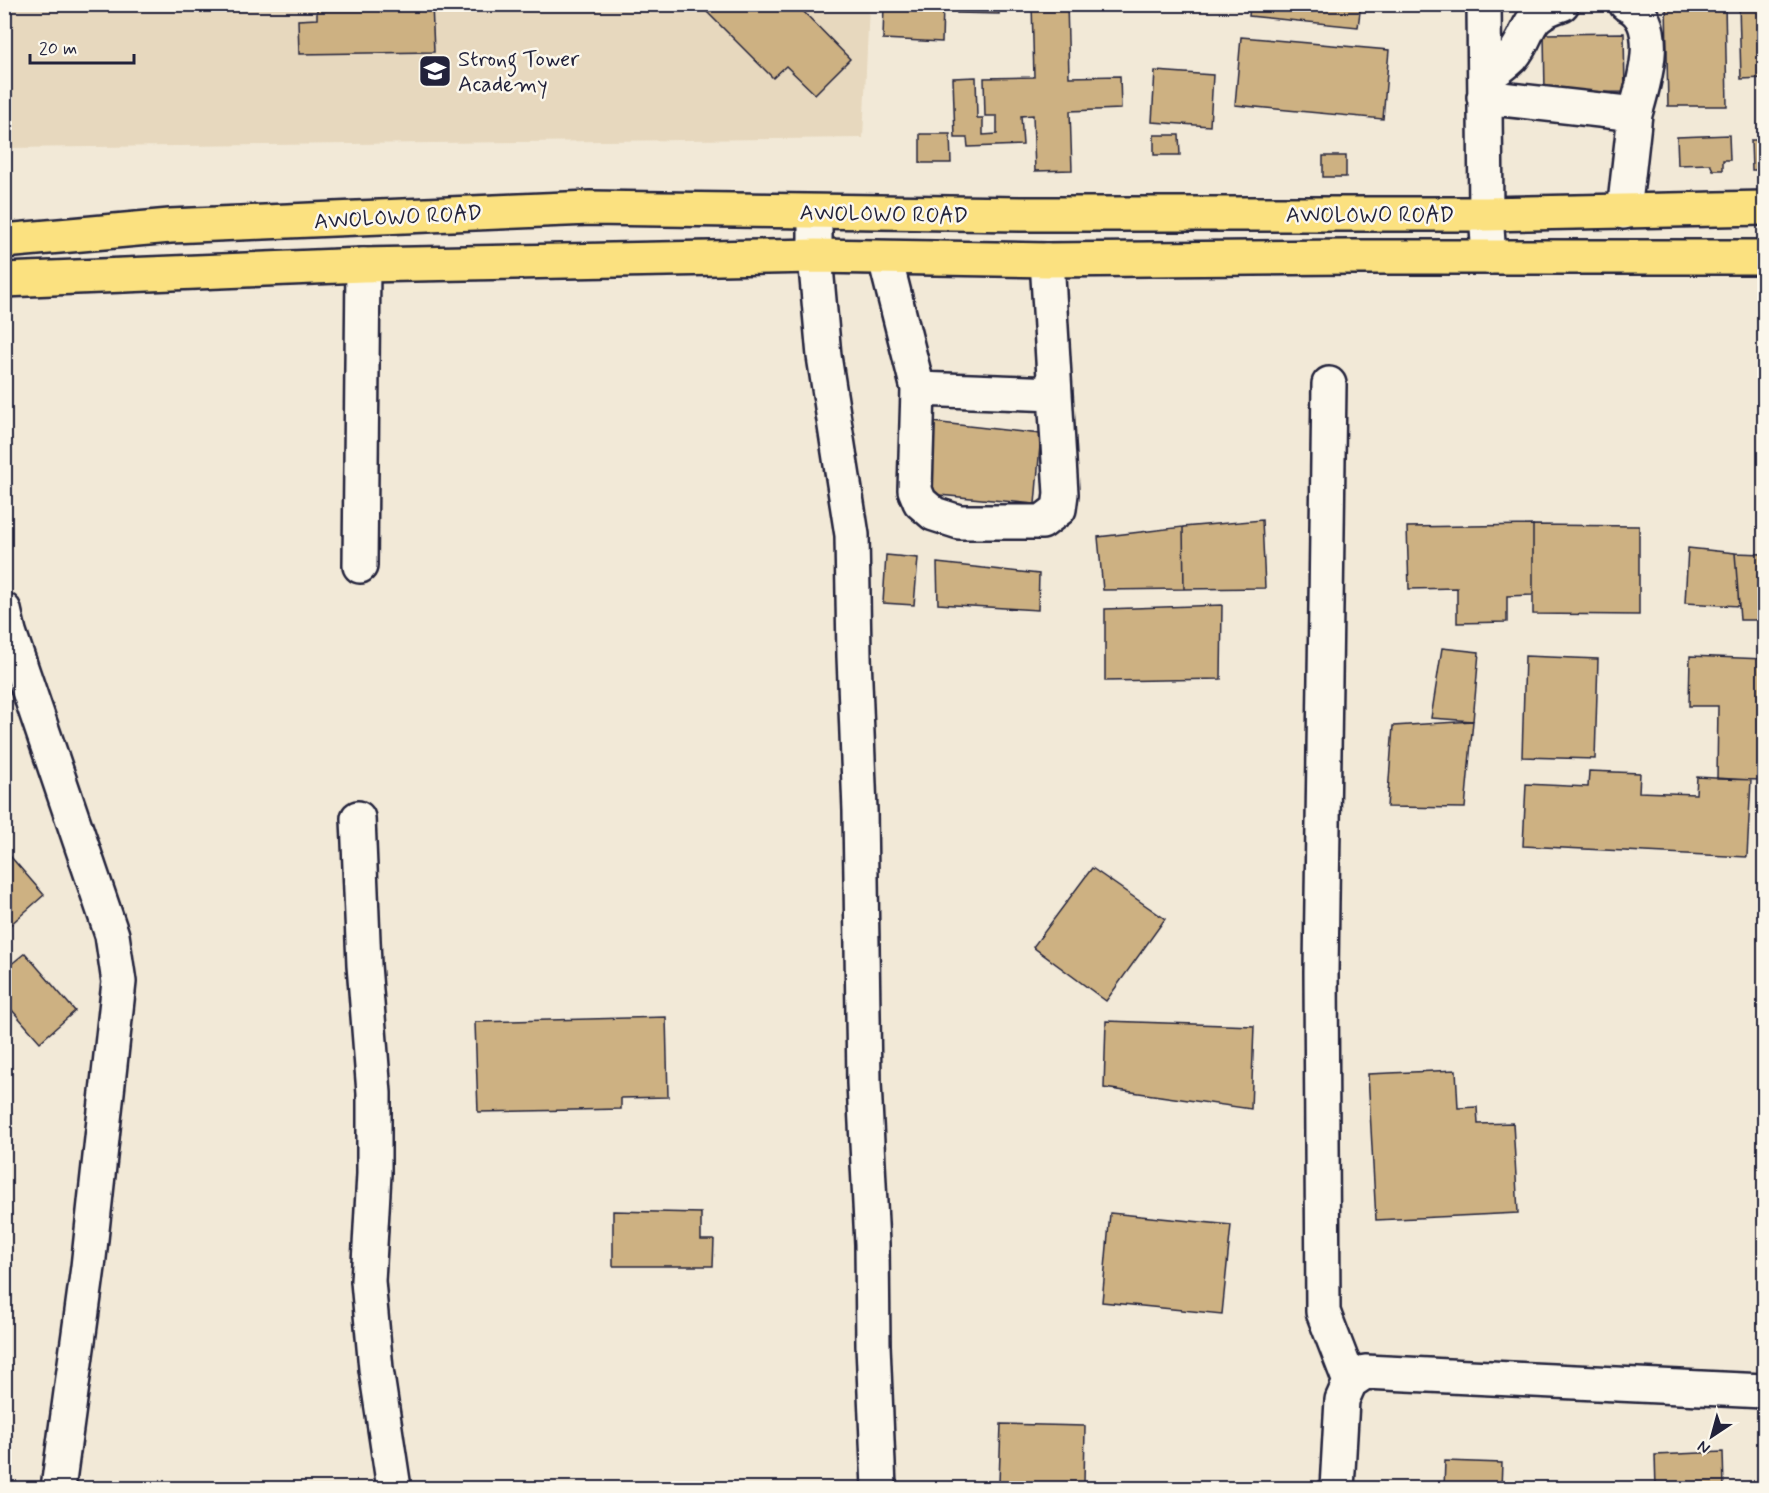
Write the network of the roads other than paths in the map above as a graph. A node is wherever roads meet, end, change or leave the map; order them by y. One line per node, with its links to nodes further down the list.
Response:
1 (1484, 4): 4 (street)
2 (1562, 4): 4 (street)
3 (1626, 4): 5 (street)
4 (1485, 87): 5 (street); 9 (street)
5 (1635, 114): 7 (street)
6 (1764, 208): 7 (main road, AWOLOWO ROAD)
7 (1624, 212): 9 (main road, AWOLOWO ROAD)
8 (814, 213): 9 (main road, AWOLOWO ROAD); 10 (main road, AWOLOWO ROAD); 11 (street)
9 (1486, 214): 14 (street)
10 (4, 241)
11 (815, 256): 13 (main road, AWOLOWO ROAD); 16 (main road, AWOLOWO ROAD); 28 (street)
12 (1764, 257): 14 (main road, AWOLOWO ROAD)
13 (885, 258): 15 (main road, AWOLOWO ROAD); 19 (street)
14 (1489, 258): 15 (main road, AWOLOWO ROAD)
15 (1047, 260): 20 (street)
16 (363, 265): 17 (main road, AWOLOWO ROAD); 21 (street)
17 (4, 280)
18 (1329, 384): 24 (street)
19 (918, 389): 20 (street); 20 (street)
20 (1055, 394)
21 (360, 566)
22 (4, 610): 26 (street)
23 (358, 818): 27 (street)
24 (1350, 1382): 25 (street); 29 (street)
25 (1764, 1391)
26 (58, 1488)
27 (394, 1488)
28 (879, 1488)
29 (1337, 1488)

